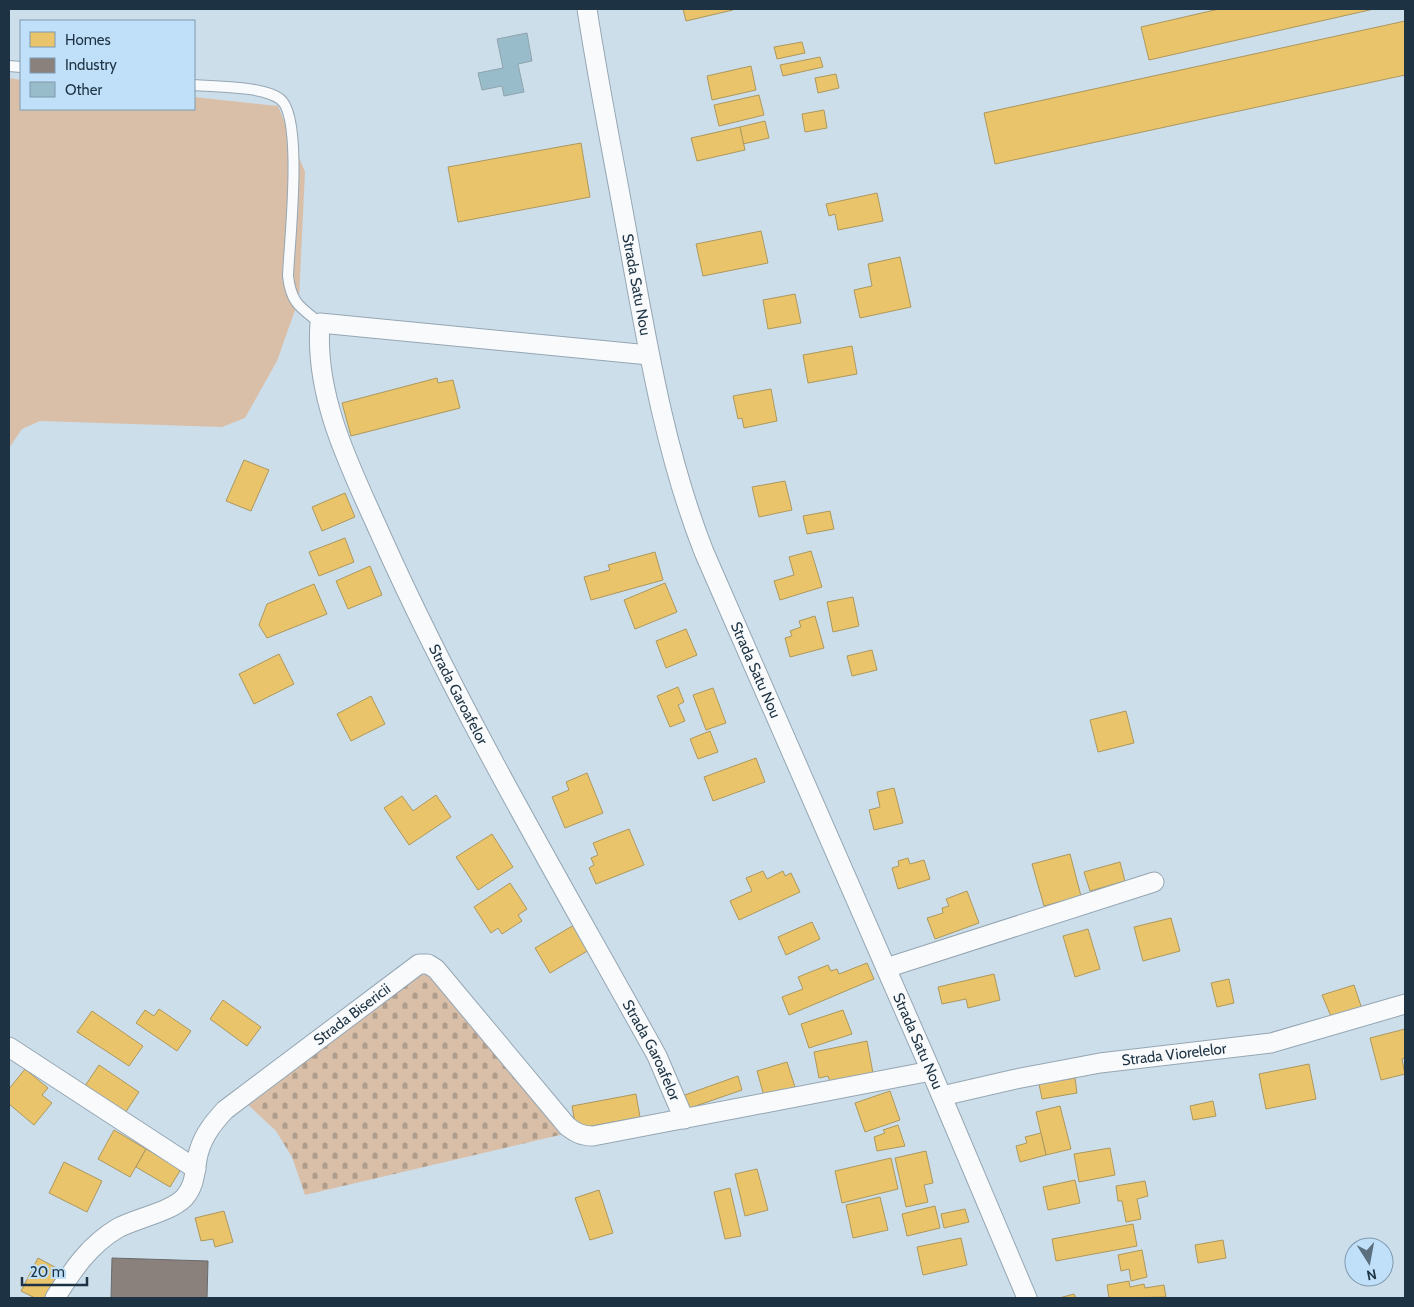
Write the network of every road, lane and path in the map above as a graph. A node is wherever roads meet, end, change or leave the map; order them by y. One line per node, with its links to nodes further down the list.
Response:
1 (587, 9): 4 (street, Strada Satu Nou)
2 (195, 85): 3 (lane)
3 (320, 323): 4 (street); 11 (street, Strada Garoafelor)
4 (650, 355): 6 (street, Strada Satu Nou)
5 (1154, 882): 6 (street)
6 (886, 968): 9 (street, Strada Satu Nou)
7 (1405, 1004): 10 (street, Strada Viorelelor)
8 (9, 1047): 12 (street)
9 (931, 1071): 10 (street, Strada Satu Nou); 11 (street, Strada Garoafelor)
10 (942, 1096): 14 (street, Strada Satu Nou)
11 (684, 1119): 12 (street, Strada Bisericii)
12 (196, 1169): 13 (street, Strada Bisericii)
13 (55, 1298)
14 (1027, 1298)

